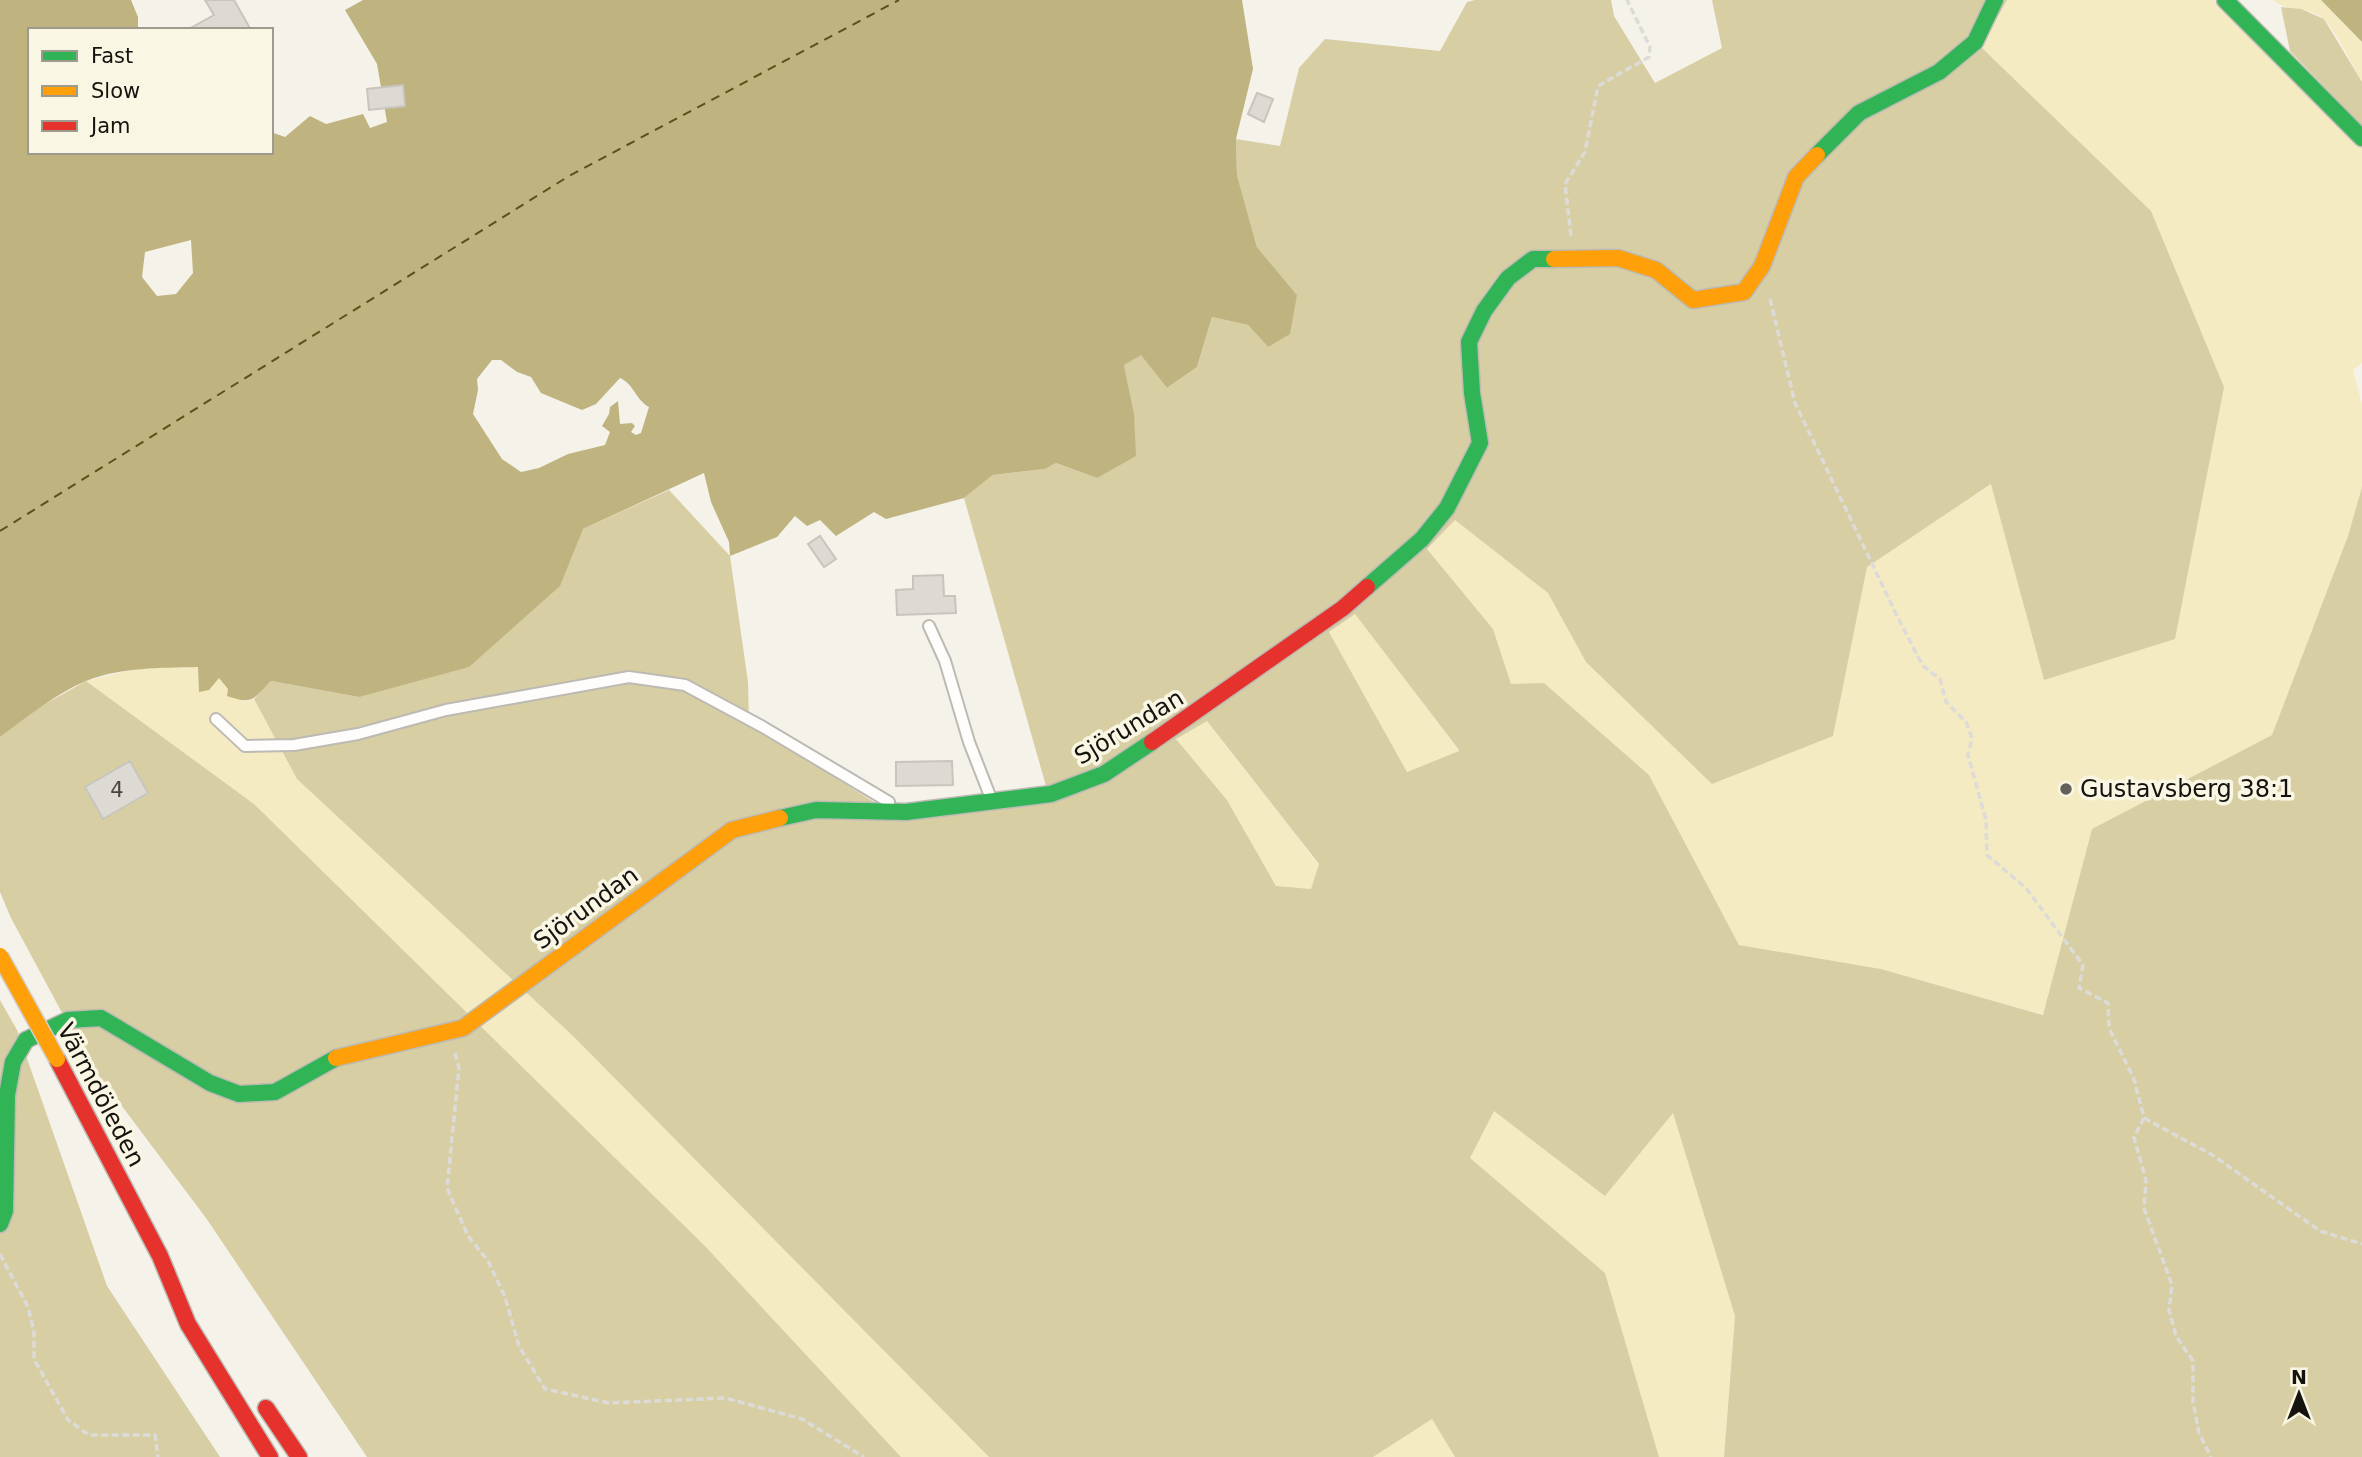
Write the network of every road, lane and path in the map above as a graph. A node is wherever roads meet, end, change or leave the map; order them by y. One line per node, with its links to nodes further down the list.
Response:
1 (1628, 0): 5 (path)
2 (1995, 0): 6 (street, Sjörundan)
3 (2225, 0): 4 (street)
4 (2362, 138)
5 (1573, 260): 6 (street, Sjörundan); 9 (street, Sjörundan)
6 (1762, 267): 13 (path)
7 (929, 626): 9 (lane)
8 (216, 719): 10 (lane)
9 (993, 803): 10 (street, Sjörundan)
10 (906, 812): 12 (street, Sjörundan)
11 (0, 956): 17 (street, Värmdöleden, bridge)
12 (448, 1031): 14 (street, Sjörundan); 23 (path)
13 (2144, 1118): 15 (path); 24 (path)
14 (0, 1224)
15 (2362, 1244)
16 (0, 1254): 20 (path)
17 (160, 1256): 18 (street, Värmdöleden); 21 (street, Värmdöleden)
18 (199, 1305)
19 (255, 1391): 22 (street)
20 (158, 1457)
21 (270, 1457)
22 (299, 1457)
23 (864, 1457)
24 (2211, 1457)

